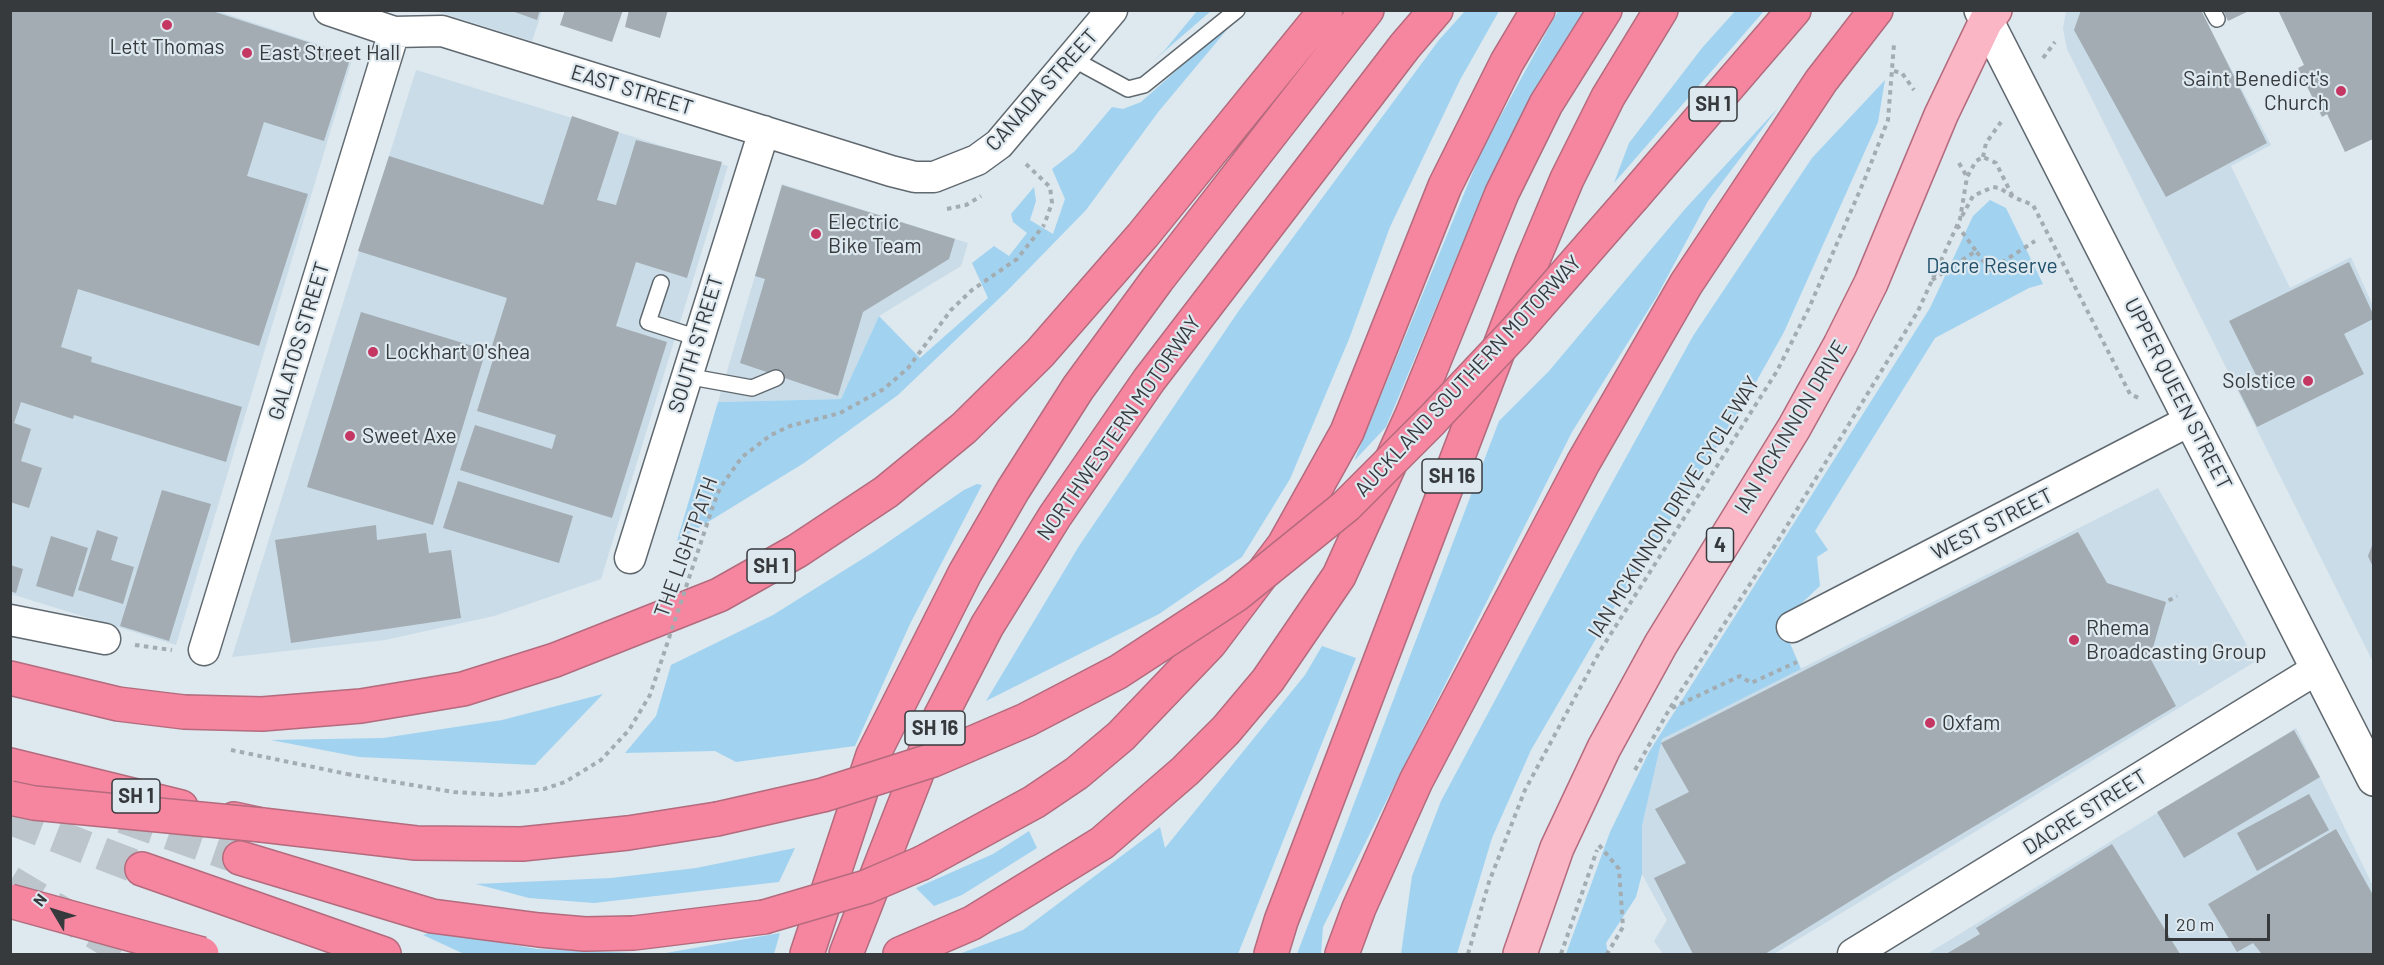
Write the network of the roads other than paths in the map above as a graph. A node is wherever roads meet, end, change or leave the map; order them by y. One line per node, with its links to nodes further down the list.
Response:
1 (329, 10): 13 (street, EAST STREET)
2 (1112, 10): 14 (street, CANADA STREET)
3 (1237, 10): 14 (lane)
4 (1326, 10): 28 (highway, SH 1)
5 (1367, 10): 38 (highway)
6 (1436, 10): 39 (highway, NORTHWESTERN MOTORWAY / SH 16)
7 (1538, 10): 33 (highway, bridge)
8 (1605, 10): 40 (highway)
9 (1661, 10): 41 (highway, SH 16)
10 (1794, 10): 32 (highway, AUCKLAND SOUTHERN MOTORWAY / SH 1, bridge)
11 (1876, 10): 42 (highway)
12 (1987, 14): 21 (main road, UPPER QUEEN STREET); 43 (main road, IAN MCKINNON DRIVE / 4)
13 (394, 32): 15 (street, EAST STREET); 26 (street, GALATOS STREET)
14 (1071, 58): 16 (street, CANADA STREET)
15 (764, 131): 16 (street, EAST STREET); 18 (street, SOUTH STREET)
16 (934, 177)
17 (661, 283): 18 (lane)
18 (698, 338): 19 (street, SOUTH STREET)
19 (686, 376): 20 (lane); 22 (street, SOUTH STREET)
20 (776, 378)
21 (2191, 420): 24 (street, WEST STREET); 27 (main road, UPPER QUEEN STREET)
22 (630, 558)
23 (10, 620): 25 (street)
24 (1792, 627)
25 (105, 639)
26 (204, 650)
27 (2318, 669): 30 (main road, UPPER QUEEN STREET); 44 (street, DACRE STREET)
28 (10, 678)
29 (10, 765): 32 (highway, AUCKLAND SOUTHERN MOTORWAY / SH 1, bridge)
30 (2373, 779)
31 (10, 798): 32 (highway, bridge)
32 (262, 825)
33 (240, 858)
34 (142, 869): 37 (highway)
35 (10, 901): 36 (highway, bridge)
36 (202, 954)
37 (384, 954)
38 (807, 954)
39 (846, 954)
40 (900, 954)
41 (1271, 954)
42 (1342, 954)
43 (1520, 954)
44 (1853, 954)

